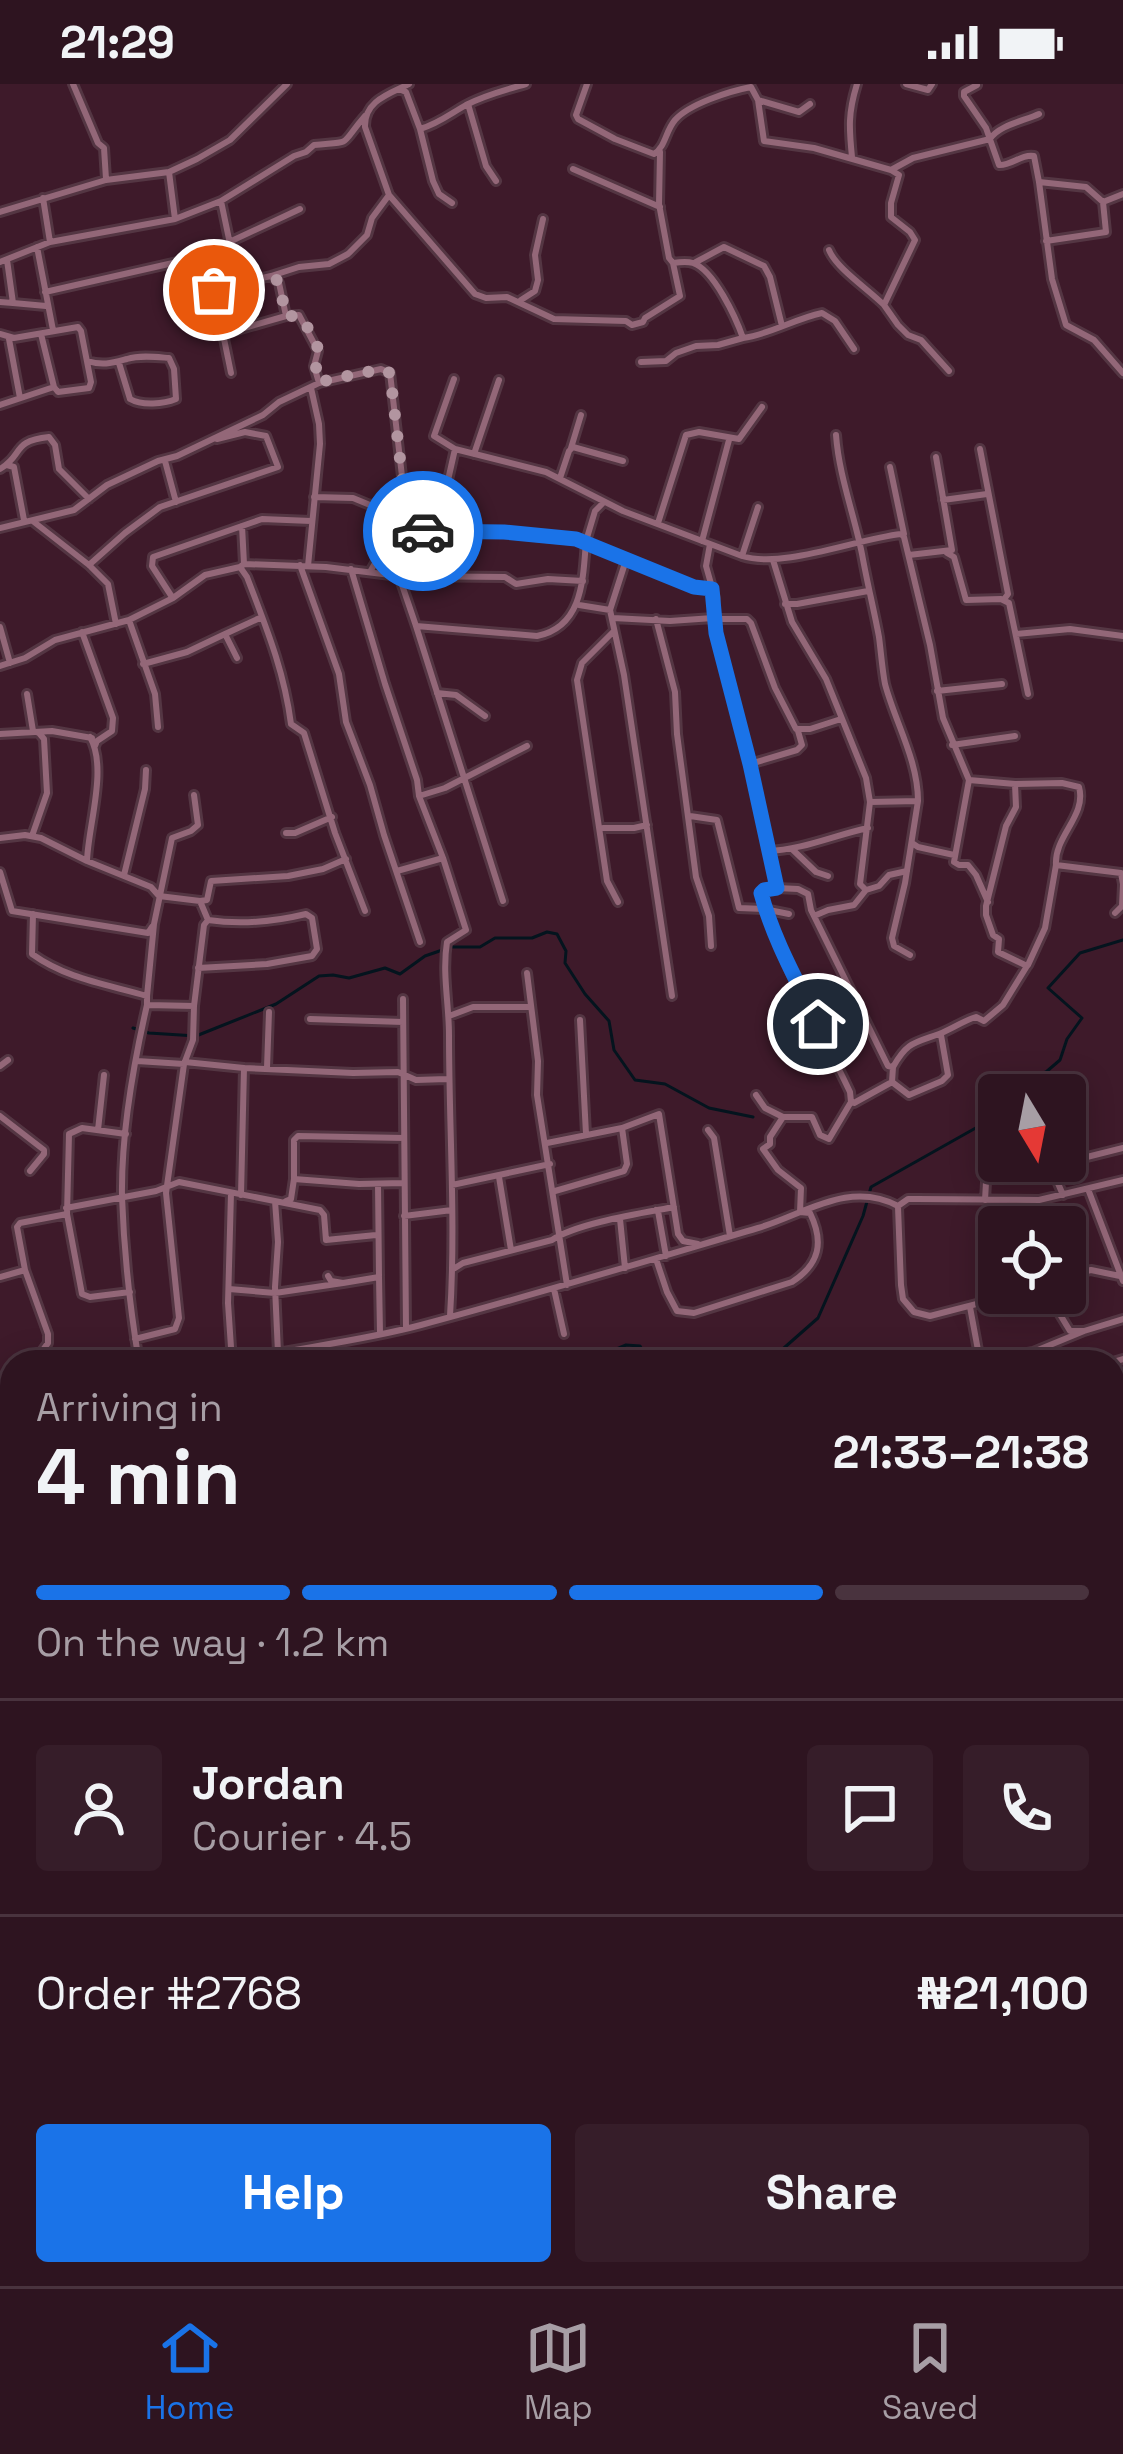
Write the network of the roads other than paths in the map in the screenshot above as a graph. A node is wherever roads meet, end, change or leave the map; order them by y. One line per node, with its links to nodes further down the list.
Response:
1 (73, 84): 23 (street)
2 (287, 84): 22 (street)
3 (409, 84): 10 (street)
4 (526, 84): 12 (street)
5 (587, 84): 18 (street)
6 (857, 84): 19 (street)
7 (906, 84): 8 (street)
8 (932, 84)
9 (977, 85): 17 (street)
10 (399, 88): 15 (street); 16 (street)
11 (758, 100): 13 (street); 18 (street); 19 (street)
12 (469, 104): 16 (street); 24 (street)
13 (810, 104)
14 (1040, 114): 17 (street)
15 (365, 116): 27 (street); 29 (street)
16 (420, 129): 31 (street)
17 (990, 139): 21 (street); 25 (street)
18 (660, 152): 32 (street)
19 (852, 158): 21 (street)
20 (573, 170): 32 (street)
21 (890, 170): 54 (street)
22 (169, 172): 23 (street); 35 (street)
23 (106, 180): 28 (street)
24 (496, 181)
25 (1040, 182): 30 (street); 37 (street)
26 (1123, 194): 30 (street)
27 (389, 196): 46 (street); 52 (street)
28 (43, 198): 34 (street); 38 (street)
29 (221, 201): 35 (street); 39 (street)
30 (1103, 202): 37 (street)
31 (452, 203)
32 (660, 207): 44 (street)
33 (300, 209): 39 (street)
34 (0, 212)
35 (175, 219): 38 (street)
36 (543, 219): 52 (street)
37 (1046, 241): 70 (street)
38 (50, 242): 40 (street)
39 (230, 244): 42 (street); 47 (street)
40 (37, 247): 43 (street); 49 (street)
41 (829, 250): 54 (street)
42 (195, 258): 48 (street); 49 (street)
43 (3, 261): 53 (street)
44 (673, 263): 45 (street); 52 (street)
45 (694, 263): 57 (street); 62 (street)
46 (271, 276): 47 (street); 56 (street)
47 (247, 283): 48 (street)
48 (214, 290): 50 (street); 61 (street)
49 (44, 292): 55 (street)
50 (186, 296)
51 (0, 302): 53 (street)
52 (518, 302)
53 (13, 303): 55 (street)
54 (884, 305): 68 (street)
55 (46, 306): 58 (street)
56 (286, 316): 61 (street); 73 (street)
57 (782, 326): 62 (street); 64 (street)
58 (53, 330): 60 (street); 65 (street)
59 (0, 334): 63 (street)
60 (40, 334): 63 (street); 74 (street)
61 (223, 334): 69 (street)
62 (743, 338): 66 (street)
63 (9, 339): 75 (street)
64 (854, 349)
65 (87, 361): 67 (street); 74 (street)
66 (641, 362)
67 (118, 363): 67 (street)
68 (949, 370)
69 (231, 373)
70 (1123, 373)
71 (454, 379): 83 (street)
72 (499, 380): 85 (street)
73 (315, 385): 81 (street); 93 (street); 98 (street)
74 (54, 387): 75 (street)
75 (20, 398): 76 (street)
76 (0, 405)
77 (762, 407): 80 (street)
78 (581, 415): 82 (street)
79 (836, 435): 109 (street)
80 (729, 439): 103 (street); 110 (street)
81 (207, 440): 87 (street); 97 (street)
82 (571, 448): 88 (street); 91 (street)
83 (455, 449): 85 (street); 95 (street)
84 (980, 449): 92 (street)
85 (474, 454): 91 (street)
86 (936, 457): 96 (street)
87 (165, 461): 94 (street); 97 (street)
88 (623, 461)
89 (4, 467): 94 (street); 101 (street)
90 (890, 467): 107 (street)
91 (560, 478): 99 (street)
92 (987, 494): 96 (street); 126 (street)
93 (314, 497): 98 (street); 102 (street)
94 (89, 499): 101 (street)
95 (422, 500): 98 (street); 105 (street)
96 (944, 500): 111 (street)
97 (176, 502): 116 (street)
98 (405, 502)
99 (604, 502): 103 (street); 108 (street)
100 (758, 507): 113 (street)
101 (29, 521): 106 (street); 116 (street)
102 (311, 521): 104 (street); 117 (street)
103 (658, 524): 110 (street)
104 (242, 526): 118 (street); 125 (street)
105 (402, 527): 108 (street); 120 (street)
106 (0, 528)
107 (904, 537): 109 (street); 112 (street)
108 (586, 541): 114 (street); 122 (street)
109 (858, 542): 115 (street); 124 (street)
110 (706, 543): 113 (street); 123 (street)
111 (947, 553): 112 (street); 126 (street)
112 (909, 555): 147 (street)
113 (742, 556): 115 (street)
114 (626, 560): 123 (street); 129 (street)
115 (773, 560): 127 (street)
116 (89, 565): 134 (street)
117 (304, 565): 118 (street); 119 (street); 189 (street)
118 (242, 566): 125 (street); 130 (street)
119 (351, 569): 120 (street); 169 (street)
120 (370, 572): 121 (street)
121 (399, 576): 122 (street); 135 (street)
122 (583, 581): 128 (street)
123 (712, 589): 131 (street)
124 (868, 591): 127 (street); 170 (street)
125 (173, 598): 132 (street)
126 (1001, 599): 140 (street)
127 (785, 604): 152 (street)
128 (579, 605): 129 (street); 135 (street)
129 (612, 614): 133 (street); 137 (street)
130 (262, 617): 139 (street); 173 (street)
131 (713, 618): 133 (street); 155 (street); 163 (street)
132 (129, 620): 134 (street); 144 (street)
133 (656, 620): 172 (street)
134 (116, 624): 138 (street)
135 (416, 626): 148 (street)
136 (0, 627): 143 (street)
137 (614, 631): 174 (street); 175 (street)
138 (82, 632): 143 (street); 159 (street)
139 (225, 634): 142 (street); 144 (street)
140 (1016, 634): 141 (street); 150 (street)
141 (1123, 637)
142 (237, 658)
143 (10, 663): 145 (street)
144 (143, 664): 153 (street)
145 (0, 666)
146 (1002, 684): 147 (street)
147 (938, 691): 160 (street)
148 (437, 693): 151 (street); 165 (street)
149 (27, 694): 154 (street)
150 (1028, 694)
151 (485, 716)
152 (841, 718): 155 (street); 171 (street)
153 (158, 727)
154 (33, 731): 156 (street); 158 (street); 178 (street)
155 (798, 731): 163 (street)
156 (0, 734)
157 (1015, 736): 160 (street)
158 (90, 737): 159 (street); 161 (street)
159 (101, 738): 161 (street)
160 (952, 745): 166 (street)
161 (95, 746): 186 (street)
162 (527, 746): 165 (street)
163 (750, 764): 182 (street)
164 (146, 770): 191 (street)
165 (466, 778): 169 (street); 197 (street)
166 (970, 780): 167 (street); 183 (street)
167 (1015, 784): 187 (street); 200 (street)
168 (194, 795): 196 (street)
169 (419, 796): 184 (street)
170 (918, 801): 171 (street); 180 (street)
171 (870, 802): 176 (street)
172 (688, 816): 201 (street); 210 (street)
173 (332, 817): 177 (street); 185 (street)
174 (647, 825): 175 (street); 215 (street)
175 (601, 828): 198 (street)
176 (868, 828): 181 (street); 195 (street)
177 (286, 833)
178 (32, 836): 179 (street); 186 (street)
179 (0, 838)
180 (912, 842): 183 (street); 190 (street)
181 (793, 850): 182 (street); 192 (street)
182 (768, 851): 194 (street)
183 (954, 855): 200 (street)
184 (443, 858): 189 (street); 221 (street)
185 (346, 859): 199 (street); 202 (street)
186 (87, 861): 191 (street)
187 (1056, 865): 193 (street); 212 (street)
188 (0, 872): 204 (street)
189 (397, 872): 209 (street)
190 (907, 872): 195 (street); 211 (street)
191 (124, 875): 196 (street)
192 (828, 876)
193 (1123, 885): 203 (street)
194 (777, 888): 201 (street); 206 (street)
195 (866, 890): 206 (street)
196 (159, 896): 199 (street); 208 (street)
197 (502, 901)
198 (618, 902)
199 (204, 903): 207 (street)
200 (988, 903): 212 (street)
201 (764, 909): 205 (street); 238 (street)
202 (365, 911)
203 (1115, 913)
204 (33, 914): 208 (street); 217 (street)
205 (789, 914)
206 (814, 916): 230 (street)
207 (208, 920): 213 (street); 213 (street)
208 (154, 925): 217 (street)
209 (420, 943)
210 (711, 946)
211 (910, 955)
212 (1027, 966): 225 (street)
213 (198, 968): 218 (street)
214 (527, 973): 219 (street)
215 (672, 996)
216 (403, 999): 224 (street)
217 (147, 1000): 218 (street); 227 (street)
218 (194, 1006): 228 (street)
219 (530, 1007): 221 (street); 247 (street)
220 (269, 1012): 232 (street)
221 (449, 1016): 235 (street)
222 (310, 1019): 224 (street)
223 (580, 1021): 245 (street)
224 (403, 1022): 234 (street)
225 (941, 1034): 230 (street); 236 (street)
226 (8, 1060): 229 (street)
227 (137, 1061): 228 (street); 244 (street)
228 (185, 1063): 231 (street); 258 (street)
229 (0, 1066)
230 (893, 1067): 236 (street)
231 (244, 1068): 232 (street); 262 (street)
232 (267, 1068): 234 (street)
233 (104, 1075): 242 (street)
234 (405, 1076): 235 (street); 246 (street)
235 (448, 1079): 257 (street)
236 (892, 1082): 238 (street)
237 (756, 1095): 239 (street)
238 (851, 1102): 239 (street)
239 (783, 1117): 273 (street)
240 (1, 1118): 250 (street)
241 (622, 1128): 245 (street); 260 (street); 269 (street)
242 (98, 1130): 244 (street); 272 (street)
243 (708, 1130): 278 (street)
244 (126, 1134): 264 (street)
245 (586, 1134): 247 (street)
246 (405, 1138): 252 (street); 255 (street)
247 (547, 1143): 249 (street)
248 (1123, 1148): 263 (street)
249 (550, 1164): 251 (street); 260 (street)
250 (30, 1171)
251 (499, 1177): 257 (street); 280 (street)
252 (294, 1179): 256 (street); 266 (street)
253 (1123, 1180): 259 (street)
254 (986, 1182): 267 (street)
255 (403, 1183): 256 (street); 274 (street)
256 (378, 1184): 276 (street)
257 (452, 1185): 270 (street)
258 (167, 1186): 261 (street); 264 (street); 308 (street)
259 (1088, 1189): 263 (street); 290 (street)
260 (554, 1191): 277 (street)
261 (231, 1193): 262 (street); 293 (street)
262 (241, 1195): 265 (street)
263 (1063, 1195): 267 (street)
264 (122, 1198): 272 (street); 295 (street)
265 (275, 1200): 266 (street); 296 (street)
266 (286, 1201): 276 (street)
267 (985, 1201): 268 (street)
268 (898, 1206): 273 (street); 298 (street)
269 (674, 1207): 271 (street); 279 (street)
270 (452, 1210): 274 (street); 285 (street)
271 (656, 1210): 275 (street); 281 (street)
272 (66, 1211): 284 (street); 295 (street)
273 (800, 1212): 278 (street); 282 (street)
274 (404, 1216): 304 (street)
275 (620, 1219): 277 (street); 283 (street)
276 (376, 1234): 289 (street)
277 (558, 1235): 280 (street); 292 (street)
278 (730, 1236): 279 (street)
279 (708, 1244): 281 (street)
280 (511, 1251): 285 (street)
281 (666, 1256): 282 (street)
282 (656, 1259): 283 (street)
283 (625, 1268): 292 (street)
284 (25, 1270): 288 (street); 301 (street)
285 (453, 1271): 300 (street)
286 (1086, 1271): 290 (street)
287 (328, 1276): 291 (street)
288 (0, 1277)
289 (379, 1277): 291 (street); 306 (street)
290 (1122, 1279)
291 (343, 1283): 296 (street)
292 (567, 1286): 294 (street)
293 (229, 1289): 296 (street); 311 (street)
294 (554, 1289): 300 (street); 307 (street)
295 (130, 1292): 308 (street)
296 (275, 1293): 312 (street)
297 (978, 1305): 298 (street)
298 (970, 1307): 314 (street)
299 (1060, 1314): 305 (street)
300 (450, 1316): 304 (street)
301 (42, 1317): 303 (street); 309 (street)
302 (1123, 1319): 305 (street)
303 (32, 1320)
304 (406, 1328): 306 (street)
305 (1084, 1331): 315 (street)
306 (380, 1333): 313 (street)
307 (564, 1334)
308 (139, 1336): 310 (street)
309 (43, 1350)
310 (139, 1350)
311 (230, 1350)
312 (278, 1350)
313 (293, 1350)
314 (978, 1350)
315 (1038, 1350)

